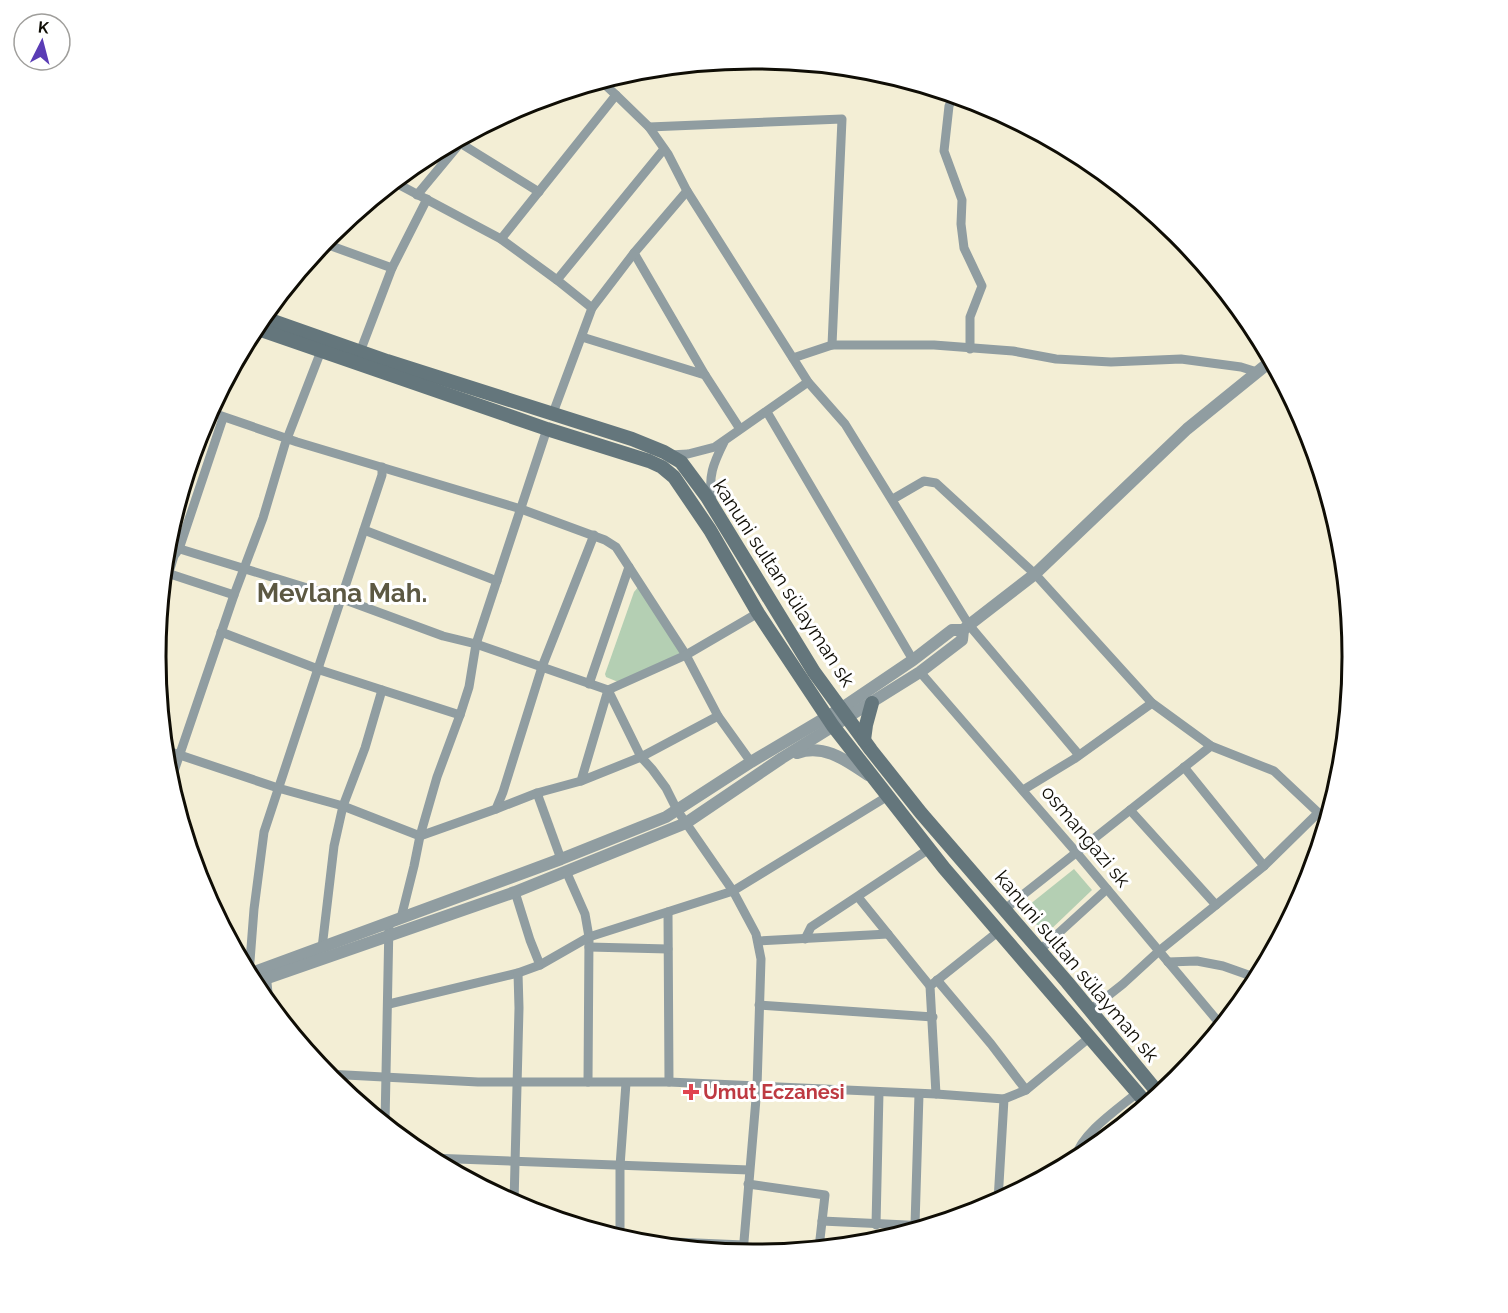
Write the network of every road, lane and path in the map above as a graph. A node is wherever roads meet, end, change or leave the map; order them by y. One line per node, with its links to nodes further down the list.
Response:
1 (608, 88): 2 (street)
2 (616, 95): 4 (street); 10 (street)
3 (950, 103): 22 (street)
4 (649, 127): 6 (street); 21 (street)
5 (469, 143): 10 (street)
6 (664, 149): 9 (street); 16 (street)
7 (454, 152): 11 (street)
8 (402, 186): 11 (street)
9 (687, 191): 14 (street); 25 (street)
10 (539, 192): 12 (street)
11 (422, 197): 12 (street); 15 (street)
12 (501, 240): 16 (street)
13 (333, 247): 15 (street)
14 (634, 253): 17 (street); 28 (street)
15 (392, 268): 24 (street)
16 (557, 280): 17 (street)
17 (592, 308): 20 (street)
18 (273, 321): 24 (main road, kanuni sultan sülayman sk)
19 (265, 332): 23 (main road)
20 (582, 337): 28 (street); 31 (street)
21 (832, 345): 22 (street); 25 (street)
22 (970, 349): 27 (street)
23 (321, 351): 34 (main road); 36 (street)
24 (360, 352): 31 (main road, kanuni sultan sülayman sk)
25 (793, 358): 29 (street)
26 (1265, 366): 27 (street)
27 (1257, 372): 50 (street)
28 (705, 375): 35 (street)
29 (808, 382): 30 (street); 40 (street)
30 (767, 411): 35 (street); 59 (street)
31 (553, 413): 38 (main road, kanuni sultan sülayman sk)
32 (218, 416): 33 (street)
33 (223, 418): 36 (street); 45 (street)
34 (548, 429): 42 (street); 54 (main road)
35 (740, 429): 37 (street)
36 (288, 439): 39 (street); 48 (street)
37 (725, 440): 38 (street); 41 (street)
38 (670, 455): 41 (main road, kanuni sultan sülayman sk)
39 (382, 467): 42 (street); 43 (street)
40 (893, 499): 50 (street); 55 (street)
41 (712, 507): 68 (main road, kanuni sultan sülayman sk)
42 (521, 508): 44 (street); 51 (street)
43 (364, 530): 51 (street); 53 (street)
44 (594, 535): 47 (street); 60 (street)
45 (179, 549): 46 (street); 48 (street)
46 (176, 553)
47 (629, 567): 58 (street); 63 (street)
48 (244, 568): 52 (street); 53 (street)
49 (173, 574): 52 (street)
50 (1035, 574): 55 (street); 67 (street)
51 (497, 581): 57 (street)
52 (234, 595): 56 (street)
53 (340, 598): 57 (street); 61 (street)
54 (758, 613): 58 (street); 71 (main road)
55 (966, 628): 59 (street); 62 (street); 76 (street)
56 (221, 632): 61 (street); 75 (street)
57 (476, 644): 60 (street); 69 (street)
58 (686, 655): 65 (street); 70 (street)
59 (913, 660): 68 (street)
60 (542, 667): 63 (street); 89 (street)
61 (318, 668): 64 (street); 84 (street)
62 (920, 672): 66 (street); 85 (street, osmangazi sk)
63 (589, 684): 65 (street)
64 (382, 690): 69 (street); 88 (street)
65 (608, 690): 77 (street); 82 (street)
66 (872, 703): 68 (street); 72 (main road)
67 (1152, 703): 73 (street); 76 (street)
68 (845, 713): 71 (street); 72 (main road, kanuni sultan sülayman sk)
69 (460, 716): 94 (street)
70 (718, 716): 77 (street); 79 (street)
71 (830, 722): 78 (street); 79 (street); 83 (main road)
72 (864, 740): 104 (main road, kanuni sultan sülayman sk)
73 (1211, 746): 81 (street); 92 (street)
74 (175, 753): 75 (street)
75 (180, 755): 80 (street); 84 (street)
76 (1078, 755): 85 (street)
77 (641, 757): 82 (street); 90 (street)
78 (782, 758): 83 (street); 93 (street)
79 (751, 762): 90 (street)
80 (177, 764)
81 (1184, 767): 91 (street); 98 (street)
82 (581, 781): 86 (street)
83 (876, 781): 87 (main road)
84 (278, 788): 88 (street); 116 (street)
85 (1023, 790): 96 (street, osmangazi sk)
86 (537, 793): 89 (street); 97 (street)
87 (888, 796): 95 (main road); 100 (street)
88 (343, 806): 94 (street); 112 (street)
89 (496, 809): 94 (street)
90 (677, 810): 93 (street); 97 (street)
91 (1130, 810): 96 (street); 103 (street)
92 (1318, 813): 98 (street)
93 (686, 823): 97 (street); 100 (street)
94 (420, 837): 106 (street)
95 (929, 849): 102 (street); 107 (main road)
96 (1076, 852): 99 (street, osmangazi sk); 104 (street)
97 (564, 865): 101 (street); 106 (street); 111 (street)
98 (1264, 866): 103 (street)
99 (1107, 889): 114 (street); 115 (street, osmangazi sk)
100 (733, 891): 105 (street); 110 (street)
101 (515, 892): 106 (street); 118 (street)
102 (858, 897): 108 (street); 109 (street)
103 (1216, 905): 115 (street)
104 (1005, 909): 114 (main road, kanuni sultan sülayman sk)
105 (668, 912): 111 (street); 113 (street)
106 (393, 925): 112 (street); 120 (street); 126 (street)
107 (999, 931): 124 (street); 131 (main road)
108 (888, 933): 109 (street); 124 (street)
109 (805, 939): 110 (street)
110 (759, 941): 127 (street)
111 (589, 942): 113 (street); 118 (street); 135 (street)
112 (322, 948): 120 (street)
113 (668, 948): 136 (street)
114 (1040, 950): 128 (main road, kanuni sultan sülayman sk)
115 (1159, 951): 117 (street, osmangazi sk); 128 (street)
116 (250, 958)
117 (1168, 962): 122 (street); 130 (street, osmangazi sk)
118 (540, 964): 121 (street)
119 (260, 973): 120 (street)
120 (266, 973): 123 (street); 125 (street)
121 (518, 973): 126 (street); 134 (street)
122 (1247, 975)
123 (262, 976)
124 (934, 983): 129 (street); 140 (street)
125 (267, 985)
126 (388, 1004): 133 (street)
127 (759, 1005): 129 (street); 138 (street)
128 (1090, 1010): 139 (main road, kanuni sultan sülayman sk)
129 (933, 1017): 144 (street)
130 (1216, 1019)
131 (1090, 1037): 140 (street); 142 (main road)
132 (342, 1074): 133 (street)
133 (387, 1076): 134 (street); 147 (street)
134 (516, 1082): 135 (street); 150 (street)
135 (588, 1082): 137 (street)
136 (669, 1082): 137 (street); 138 (street)
137 (626, 1083): 151 (street)
138 (757, 1087): 141 (street); 152 (street)
139 (1153, 1087)
140 (1026, 1090): 146 (street)
141 (879, 1092): 143 (street); 158 (street)
142 (1137, 1093): 145 (main road); 148 (street)
143 (919, 1094): 144 (street); 157 (street)
144 (936, 1094): 146 (street)
145 (1141, 1098)
146 (1004, 1099): 154 (street)
147 (386, 1115)
148 (1083, 1143)
149 (450, 1159): 150 (street)
150 (514, 1161): 151 (street); 155 (street)
151 (620, 1166): 152 (street); 160 (street)
152 (749, 1170): 153 (street)
153 (748, 1184): 156 (street); 162 (street)
154 (999, 1190)
155 (514, 1192)
156 (822, 1221): 158 (street); 161 (street)
157 (915, 1221)
158 (876, 1225): 159 (street)
159 (902, 1225)
160 (620, 1228)
161 (820, 1240)
162 (743, 1244)

